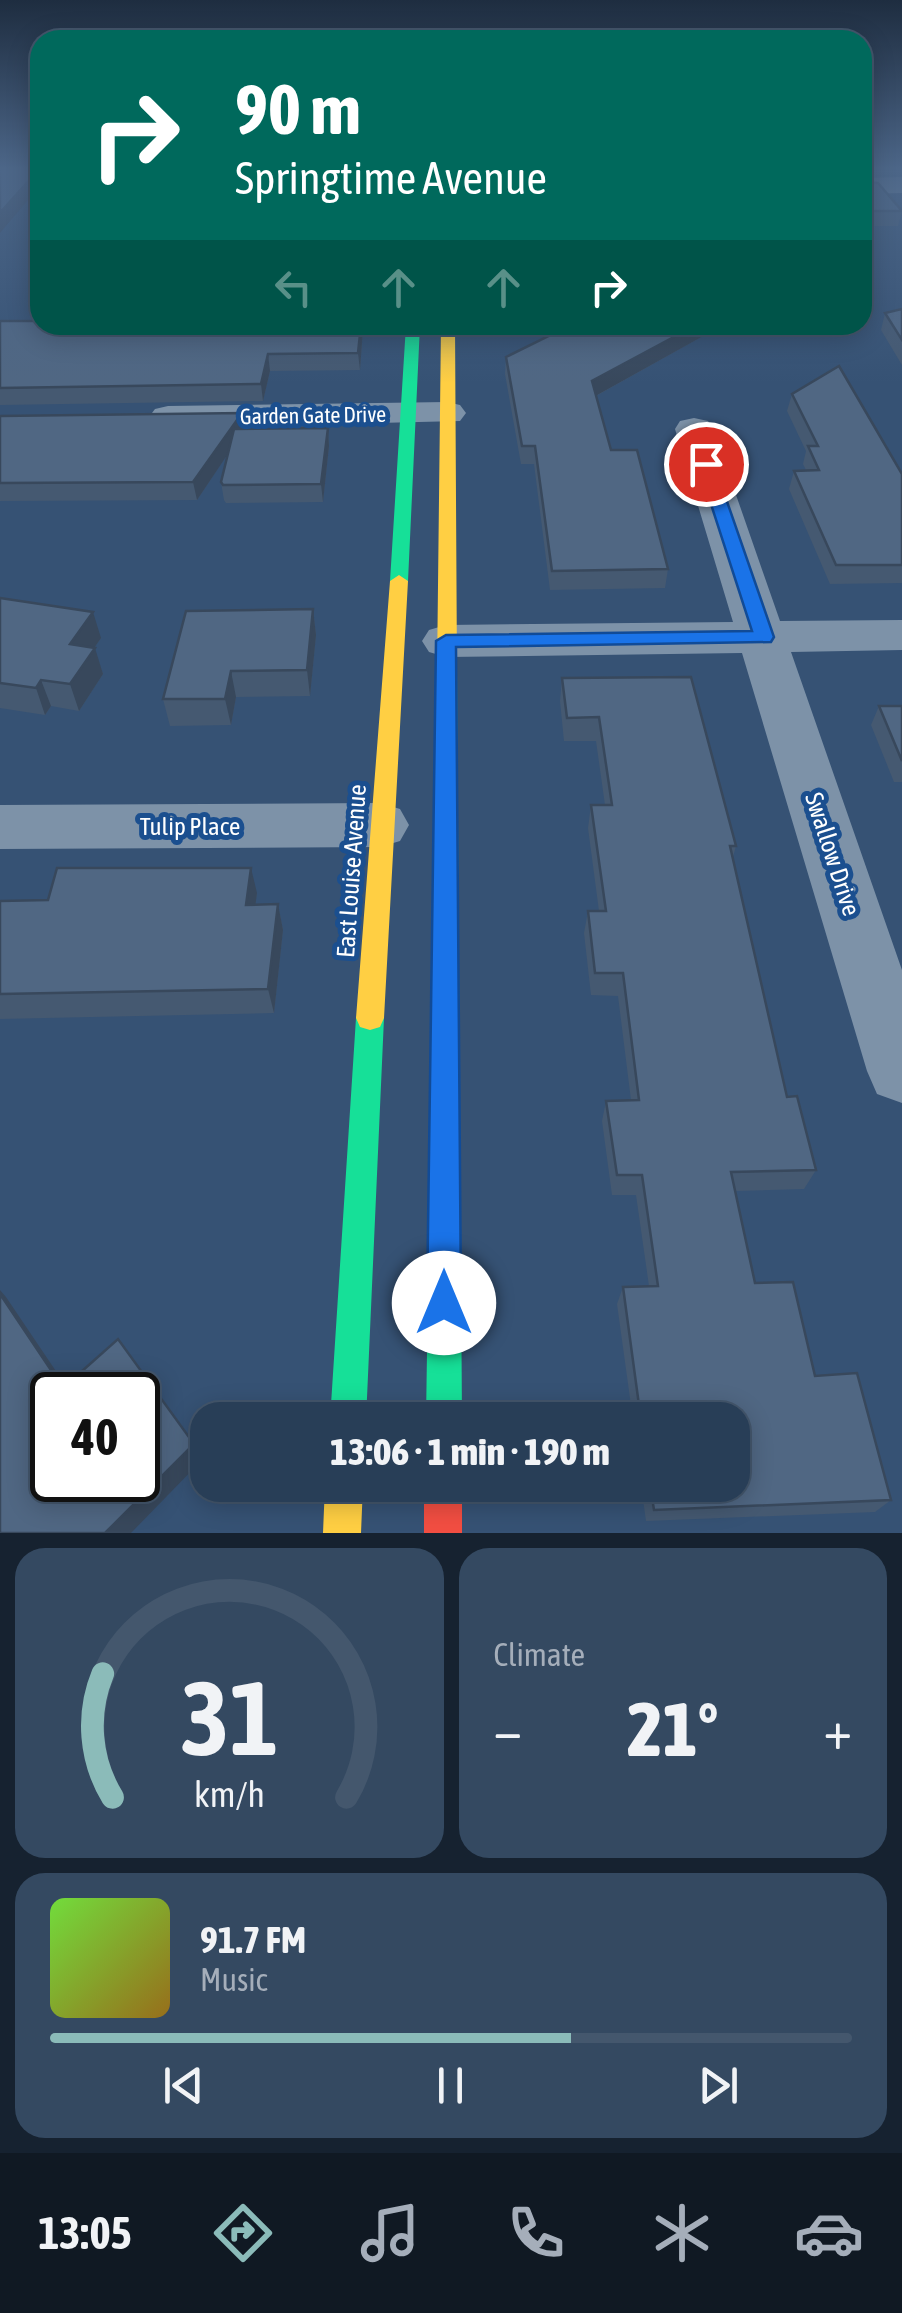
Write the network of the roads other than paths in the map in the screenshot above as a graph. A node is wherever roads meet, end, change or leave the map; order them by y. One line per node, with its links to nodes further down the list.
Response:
1 (412, 335): 4 (street, East Louise Avenue)
2 (448, 335): 3 (street)
3 (447, 413): 4 (street, Garden Gate Drive); 9 (street)
4 (406, 414): 5 (street, Garden Gate Drive); 10 (street, East Louise Avenue)
5 (138, 417)
6 (694, 429): 8 (street, Swallow Drive)
7 (902, 635): 8 (street)
8 (764, 637): 9 (street); 12 (street, Swallow Drive)
9 (446, 641): 14 (street)
10 (380, 825): 11 (street, Tulip Place); 13 (street, East Louise Avenue)
11 (0, 828)
12 (902, 1071)
13 (349, 1402)
14 (444, 1402)
15 (343, 1502): 17 (street)
16 (444, 1502): 18 (street)
17 (342, 1533)
18 (443, 1533)

